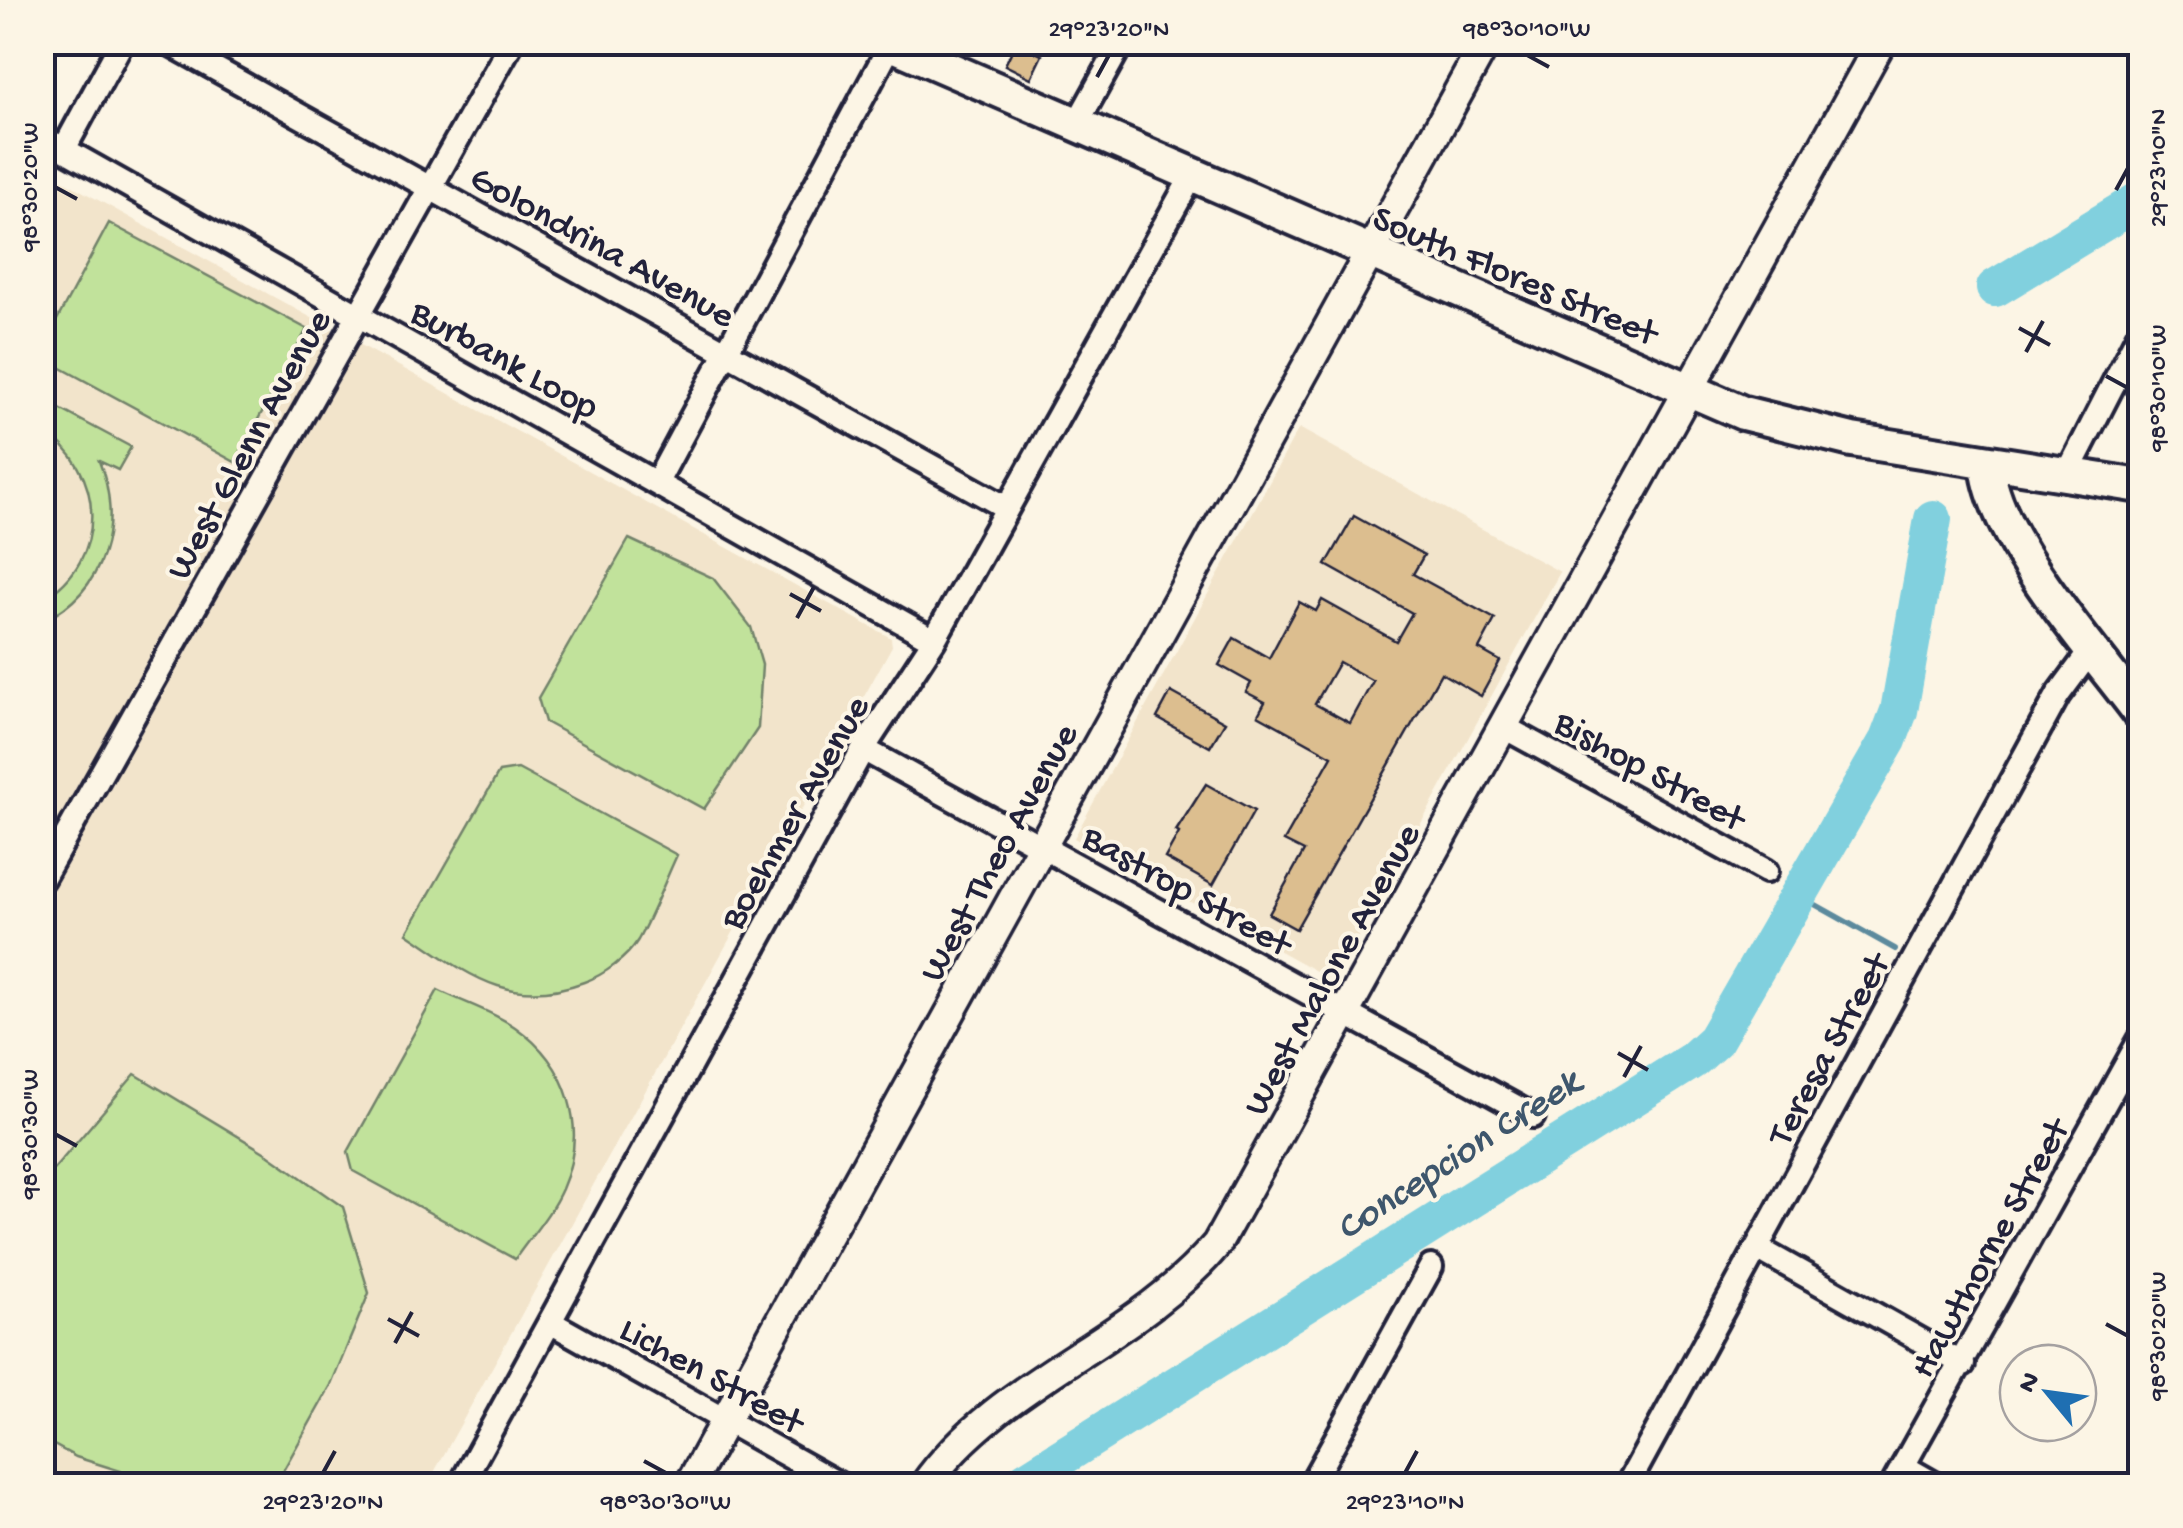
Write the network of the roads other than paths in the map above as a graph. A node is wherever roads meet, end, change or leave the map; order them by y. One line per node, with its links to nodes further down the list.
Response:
1 (122, 42): 10 (street)
2 (166, 42): 12 (street, Golondrina Avenue)
3 (512, 42): 12 (street, West Glenn Avenue)
4 (1122, 42): 8 (street)
5 (1486, 42): 13 (street, West Theo Avenue)
6 (1881, 42): 17 (street, West Malone Avenue)
7 (889, 44): 8 (main road, South Flores Street); 16 (street)
8 (1075, 127): 11 (main road, South Flores Street)
9 (42, 137): 10 (street, Burbank Loop)
10 (64, 149): 14 (street, Burbank Loop)
11 (1192, 176): 13 (main road, South Flores Street); 22 (street, Boehmer Avenue)
12 (432, 189): 14 (street, West Glenn Avenue); 16 (street, Golondrina Avenue)
13 (1368, 254): 17 (main road, South Flores Street); 28 (street, West Theo Avenue)
14 (358, 314): 20 (street, Burbank Loop); 30 (street, West Glenn Avenue)
15 (2140, 332): 19 (street)
16 (726, 351): 20 (street); 22 (street, Golondrina Avenue)
17 (1690, 392): 18 (main road, South Flores Street); 26 (street, West Malone Avenue)
18 (1987, 462): 19 (main road, South Flores Street); 24 (main road)
19 (2067, 474): 21 (main road, South Flores Street)
20 (657, 482): 23 (street, Burbank Loop)
21 (2140, 486)
22 (1007, 508): 23 (street, Boehmer Avenue)
23 (934, 640): 27 (street, Boehmer Avenue)
24 (2092, 648): 25 (main road); 34 (street, Teresa Street)
25 (2140, 713)
26 (1504, 727): 29 (street, Bishop Street); 31 (street, West Malone Avenue)
27 (863, 749): 28 (street, Bastrop Street); 36 (street, Boehmer Avenue)
28 (1041, 847): 31 (street, Bastrop Street); 38 (street, West Theo Avenue)
29 (1766, 871)
30 (42, 879)
31 (1347, 1014): 33 (street, Bastrop Street); 43 (street, West Malone Avenue)
32 (2140, 1040): 37 (street, Hawthorne Street)
33 (1533, 1116)
34 (1757, 1248): 37 (street); 45 (street, Teresa Street)
35 (1431, 1266): 44 (street)
36 (550, 1322): 38 (street, Lichen Street); 40 (street, Boehmer Avenue)
37 (1963, 1364): 39 (street, Hawthorne Street)
38 (725, 1420): 41 (street, West Theo Avenue); 42 (street, Lichen Street)
39 (1898, 1476): 46 (street)
40 (460, 1486)
41 (690, 1486)
42 (842, 1486)
43 (924, 1486)
44 (1310, 1486)
45 (1627, 1486)
46 (1938, 1486)

